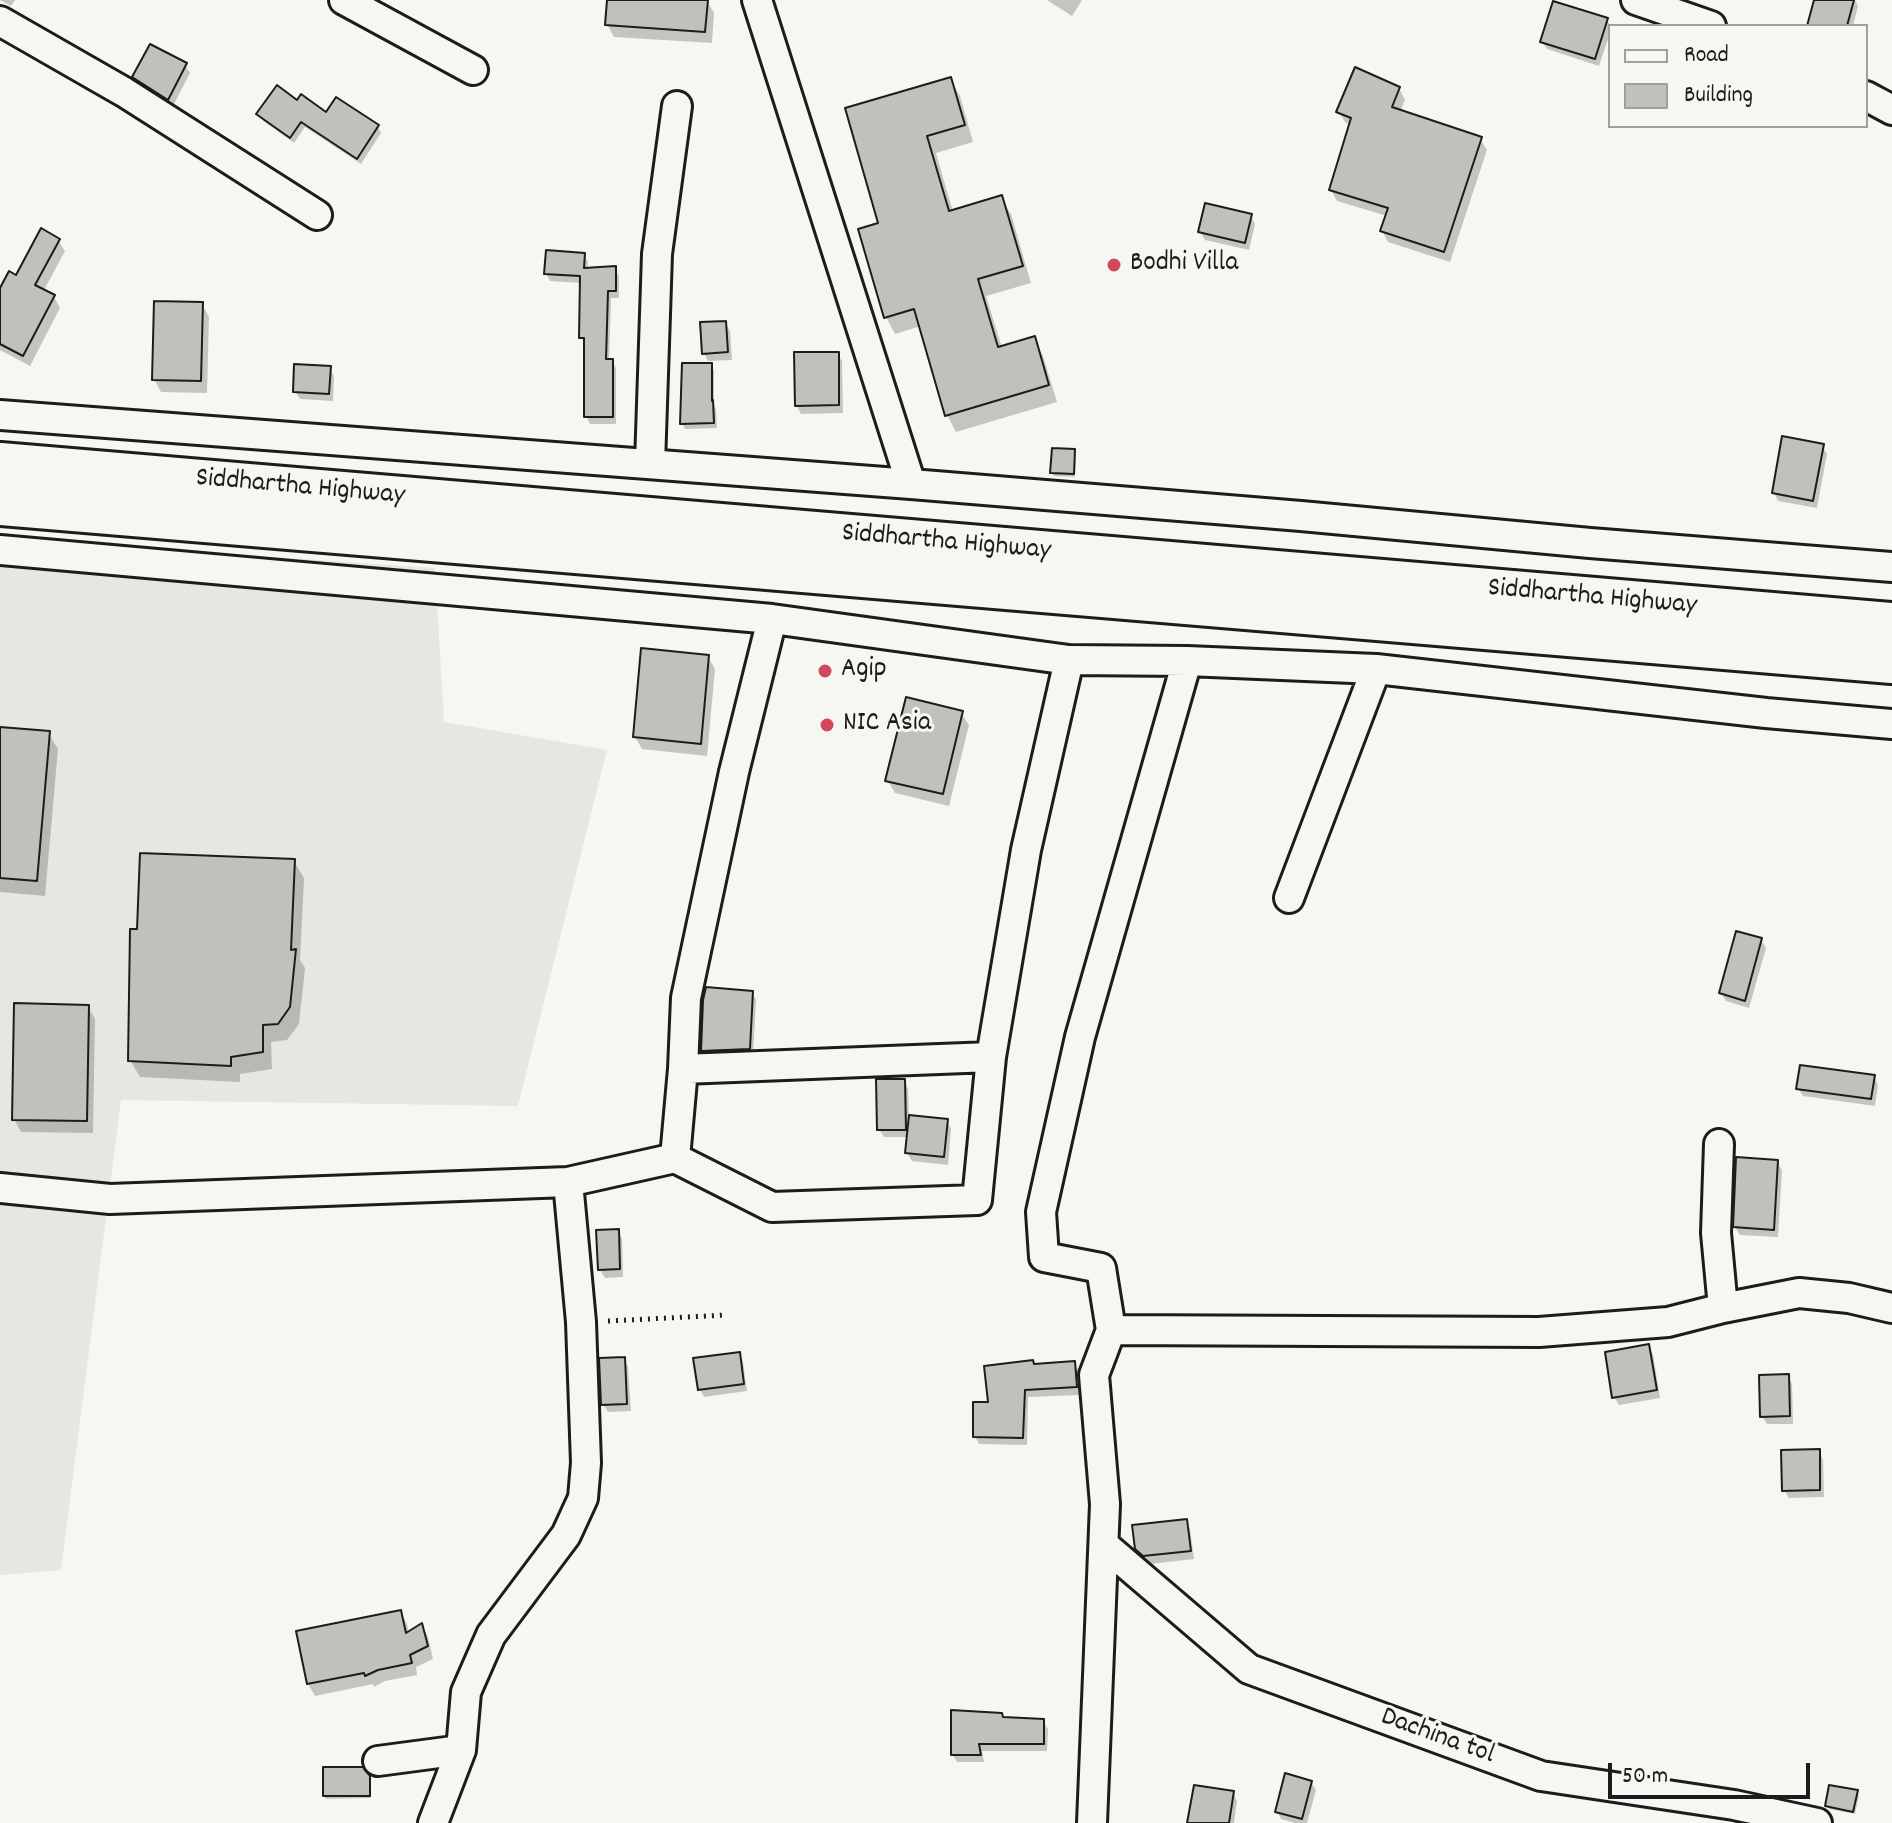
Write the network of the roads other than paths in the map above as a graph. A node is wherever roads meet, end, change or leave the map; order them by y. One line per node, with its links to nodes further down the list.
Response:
1 (344, 0): 6 (street)
2 (757, 0): 14 (street)
3 (1636, 0): 5 (street)
4 (0, 21): 10 (street)
5 (1705, 24)
6 (473, 70)
7 (1868, 97): 9 (street)
8 (677, 106): 13 (street)
9 (1892, 110)
10 (317, 215)
11 (0, 415): 13 (street)
12 (0, 464): 19 (highway, Siddhartha Highway)
13 (650, 464): 14 (street)
14 (911, 484): 17 (street)
15 (0, 504): 22 (highway, Siddhartha Highway)
16 (0, 550): 18 (street)
17 (1892, 567)
18 (772, 619): 20 (street); 27 (street)
19 (1892, 624)
20 (1069, 660): 21 (street); 26 (street)
21 (1187, 661): 23 (street); 34 (street)
22 (1892, 662)
23 (1376, 669): 24 (street); 25 (street)
24 (1892, 724)
25 (1289, 898)
26 (991, 1057): 27 (street); 29 (street)
27 (683, 1069): 29 (street)
28 (1719, 1144): 32 (street)
29 (675, 1158): 30 (street)
30 (568, 1182): 31 (street); 36 (street)
31 (0, 1188)
32 (1723, 1308): 33 (street); 34 (street)
33 (1892, 1308)
34 (1111, 1330): 35 (street)
35 (1104, 1545): 39 (street); 40 (street, Dachina tol)
36 (461, 1750): 37 (street); 38 (street)
37 (378, 1761)
38 (433, 1823)
39 (1092, 1823)
40 (1817, 1823)

